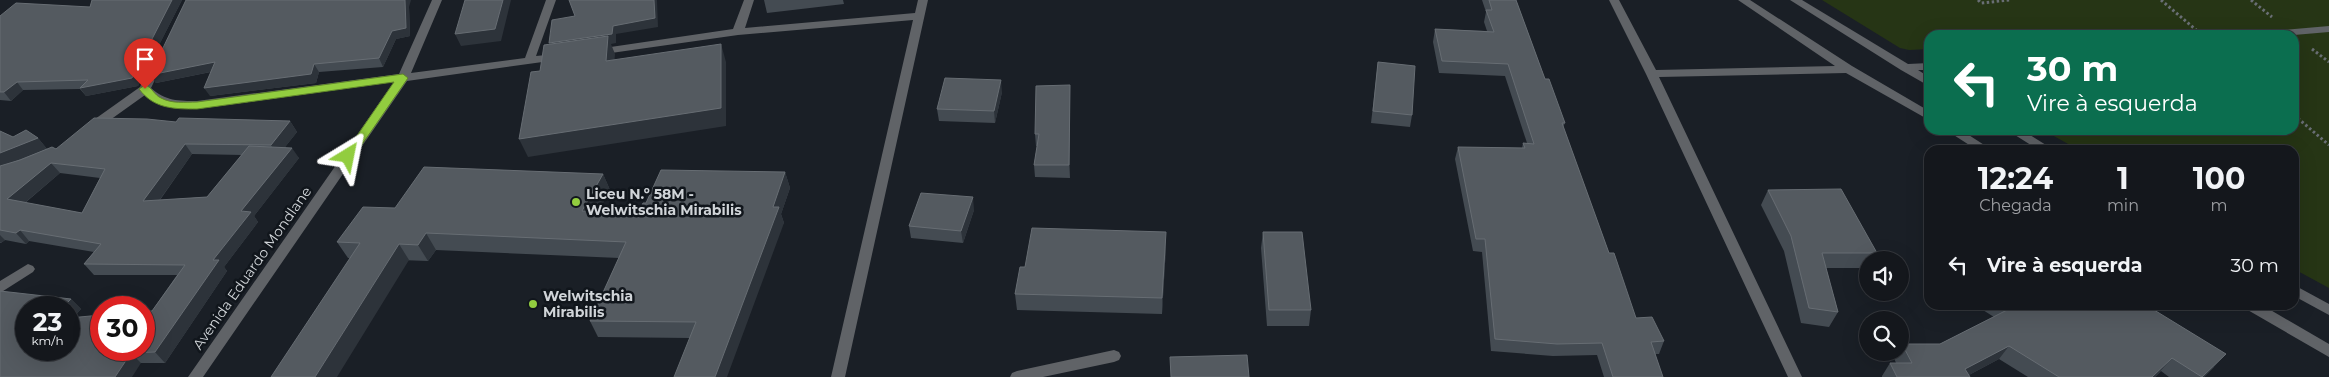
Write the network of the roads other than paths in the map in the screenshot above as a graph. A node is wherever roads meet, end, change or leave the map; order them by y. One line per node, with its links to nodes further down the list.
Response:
1 (438, 0): 20 (street, Avenida Eduardo Mondlane)
2 (551, 0): 15 (street)
3 (749, 0): 10 (street)
4 (923, 0): 8 (street)
5 (1614, 0): 19 (street)
6 (1743, 0): 18 (street)
7 (1795, 0): 17 (street)
8 (918, 16): 10 (street); 37 (street)
9 (2329, 29): 11 (street)
10 (738, 32): 13 (street)
11 (2299, 32)
12 (162, 53): 22 (street)
13 (586, 54)
14 (567, 56): 15 (street)
15 (528, 62): 20 (street)
16 (1924, 66): 17 (street)
17 (1905, 68): 21 (street)
18 (1848, 69): 19 (street); 23 (street)
19 (1652, 74): 39 (street)
20 (403, 78): 22 (street); 36 (street, Avenida Eduardo Mondlane)
21 (1924, 79)
22 (145, 89): 24 (street)
23 (1924, 113)
24 (84, 135)
25 (1960, 135): 27 (street)
26 (2022, 135): 28 (street)
27 (1978, 145)
28 (2039, 145)
29 (28, 269): 30 (street)
30 (0, 288)
31 (2299, 293): 33 (street)
32 (2259, 310): 34 (street)
33 (2329, 310)
34 (2329, 351)
35 (1114, 356): 38 (street)
36 (195, 377)
37 (838, 377)
38 (1017, 377)
39 (1795, 377)

